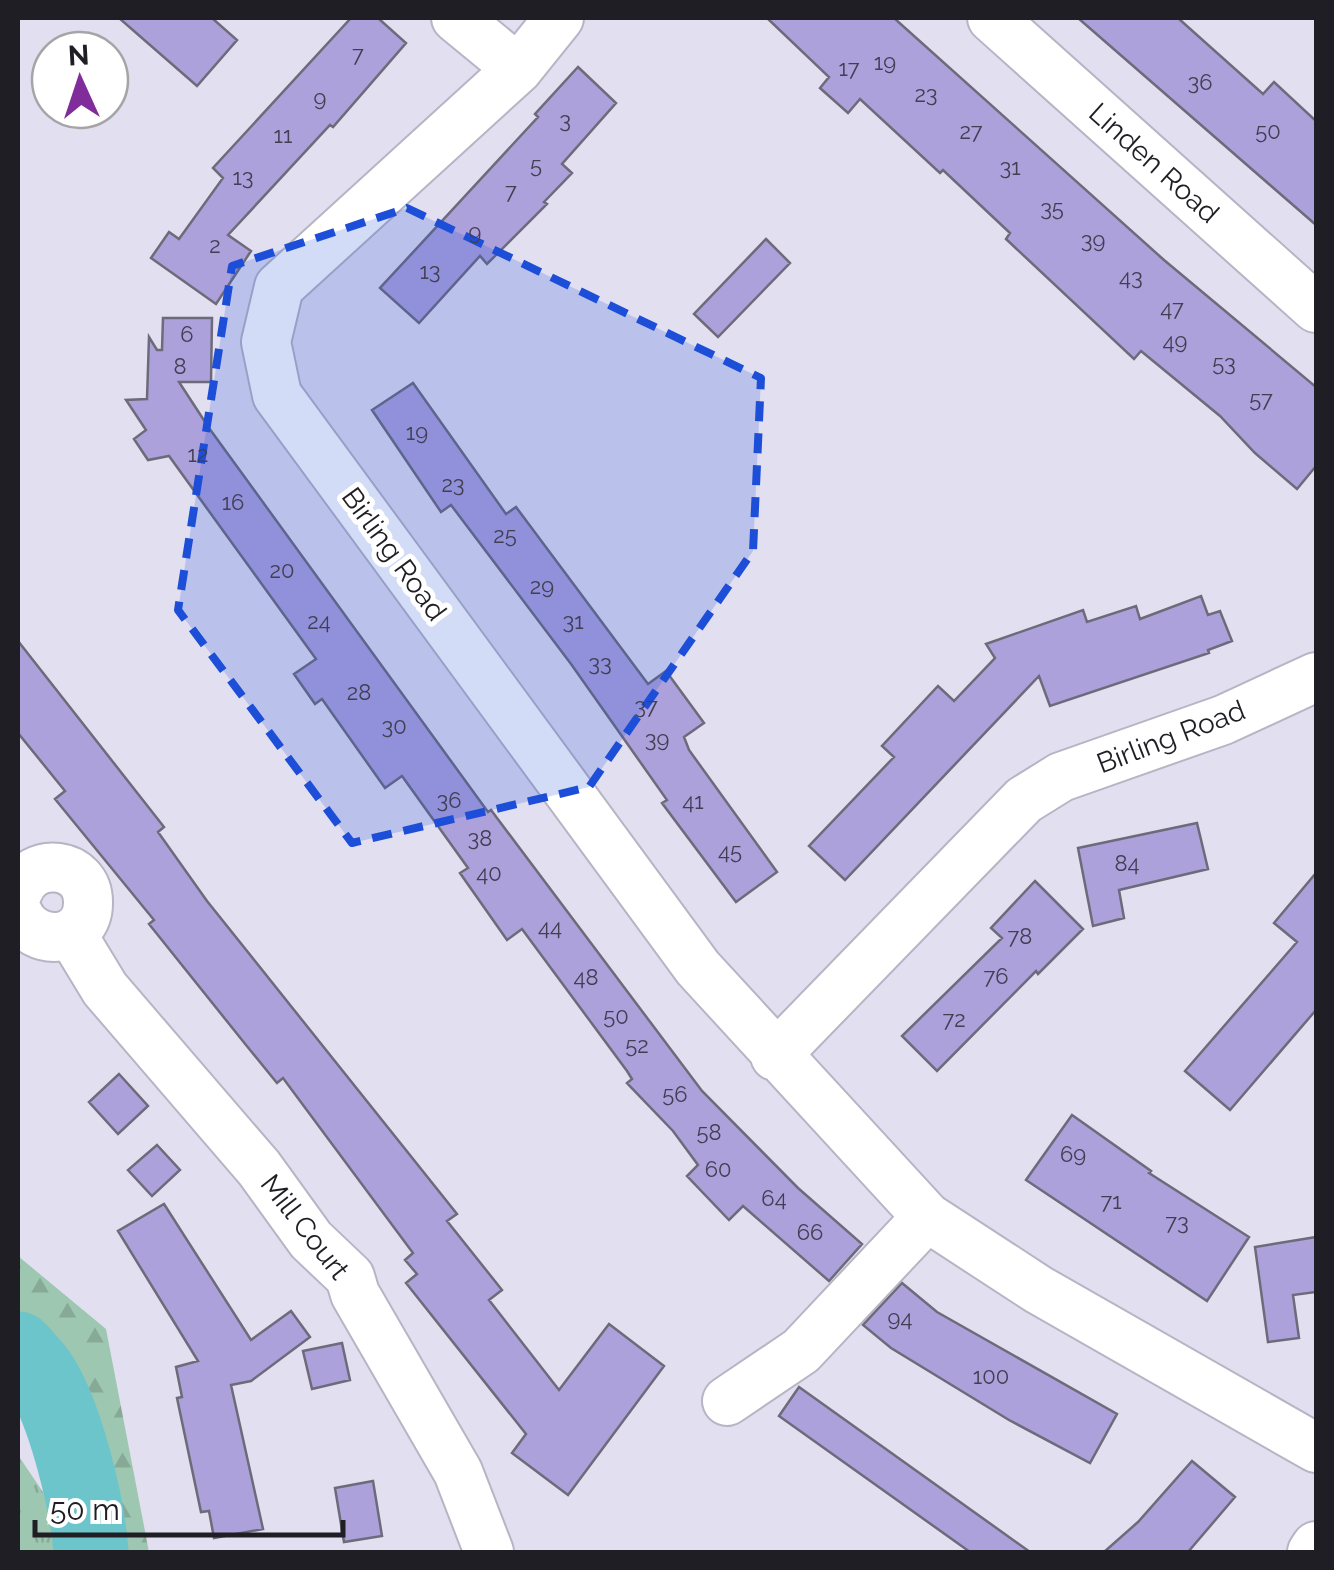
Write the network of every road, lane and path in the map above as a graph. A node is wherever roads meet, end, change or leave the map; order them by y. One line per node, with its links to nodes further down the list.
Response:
1 (456, 18): 4 (street)
2 (559, 18): 4 (street, Birling Road)
3 (992, 18): 5 (street, Linden Road)
4 (518, 69): 9 (street, Birling Road)
5 (1316, 308)
6 (1316, 676): 9 (street, Birling Road)
7 (20, 885): 8 (street); 8 (street)
8 (72, 933): 14 (street, Mill Court)
9 (776, 1056): 10 (street, Birling Road)
10 (927, 1217): 11 (street); 12 (street, Birling Road)
11 (726, 1400)
12 (1316, 1448)
13 (1316, 1546): 15 (street)
14 (489, 1552)
15 (1312, 1552)

